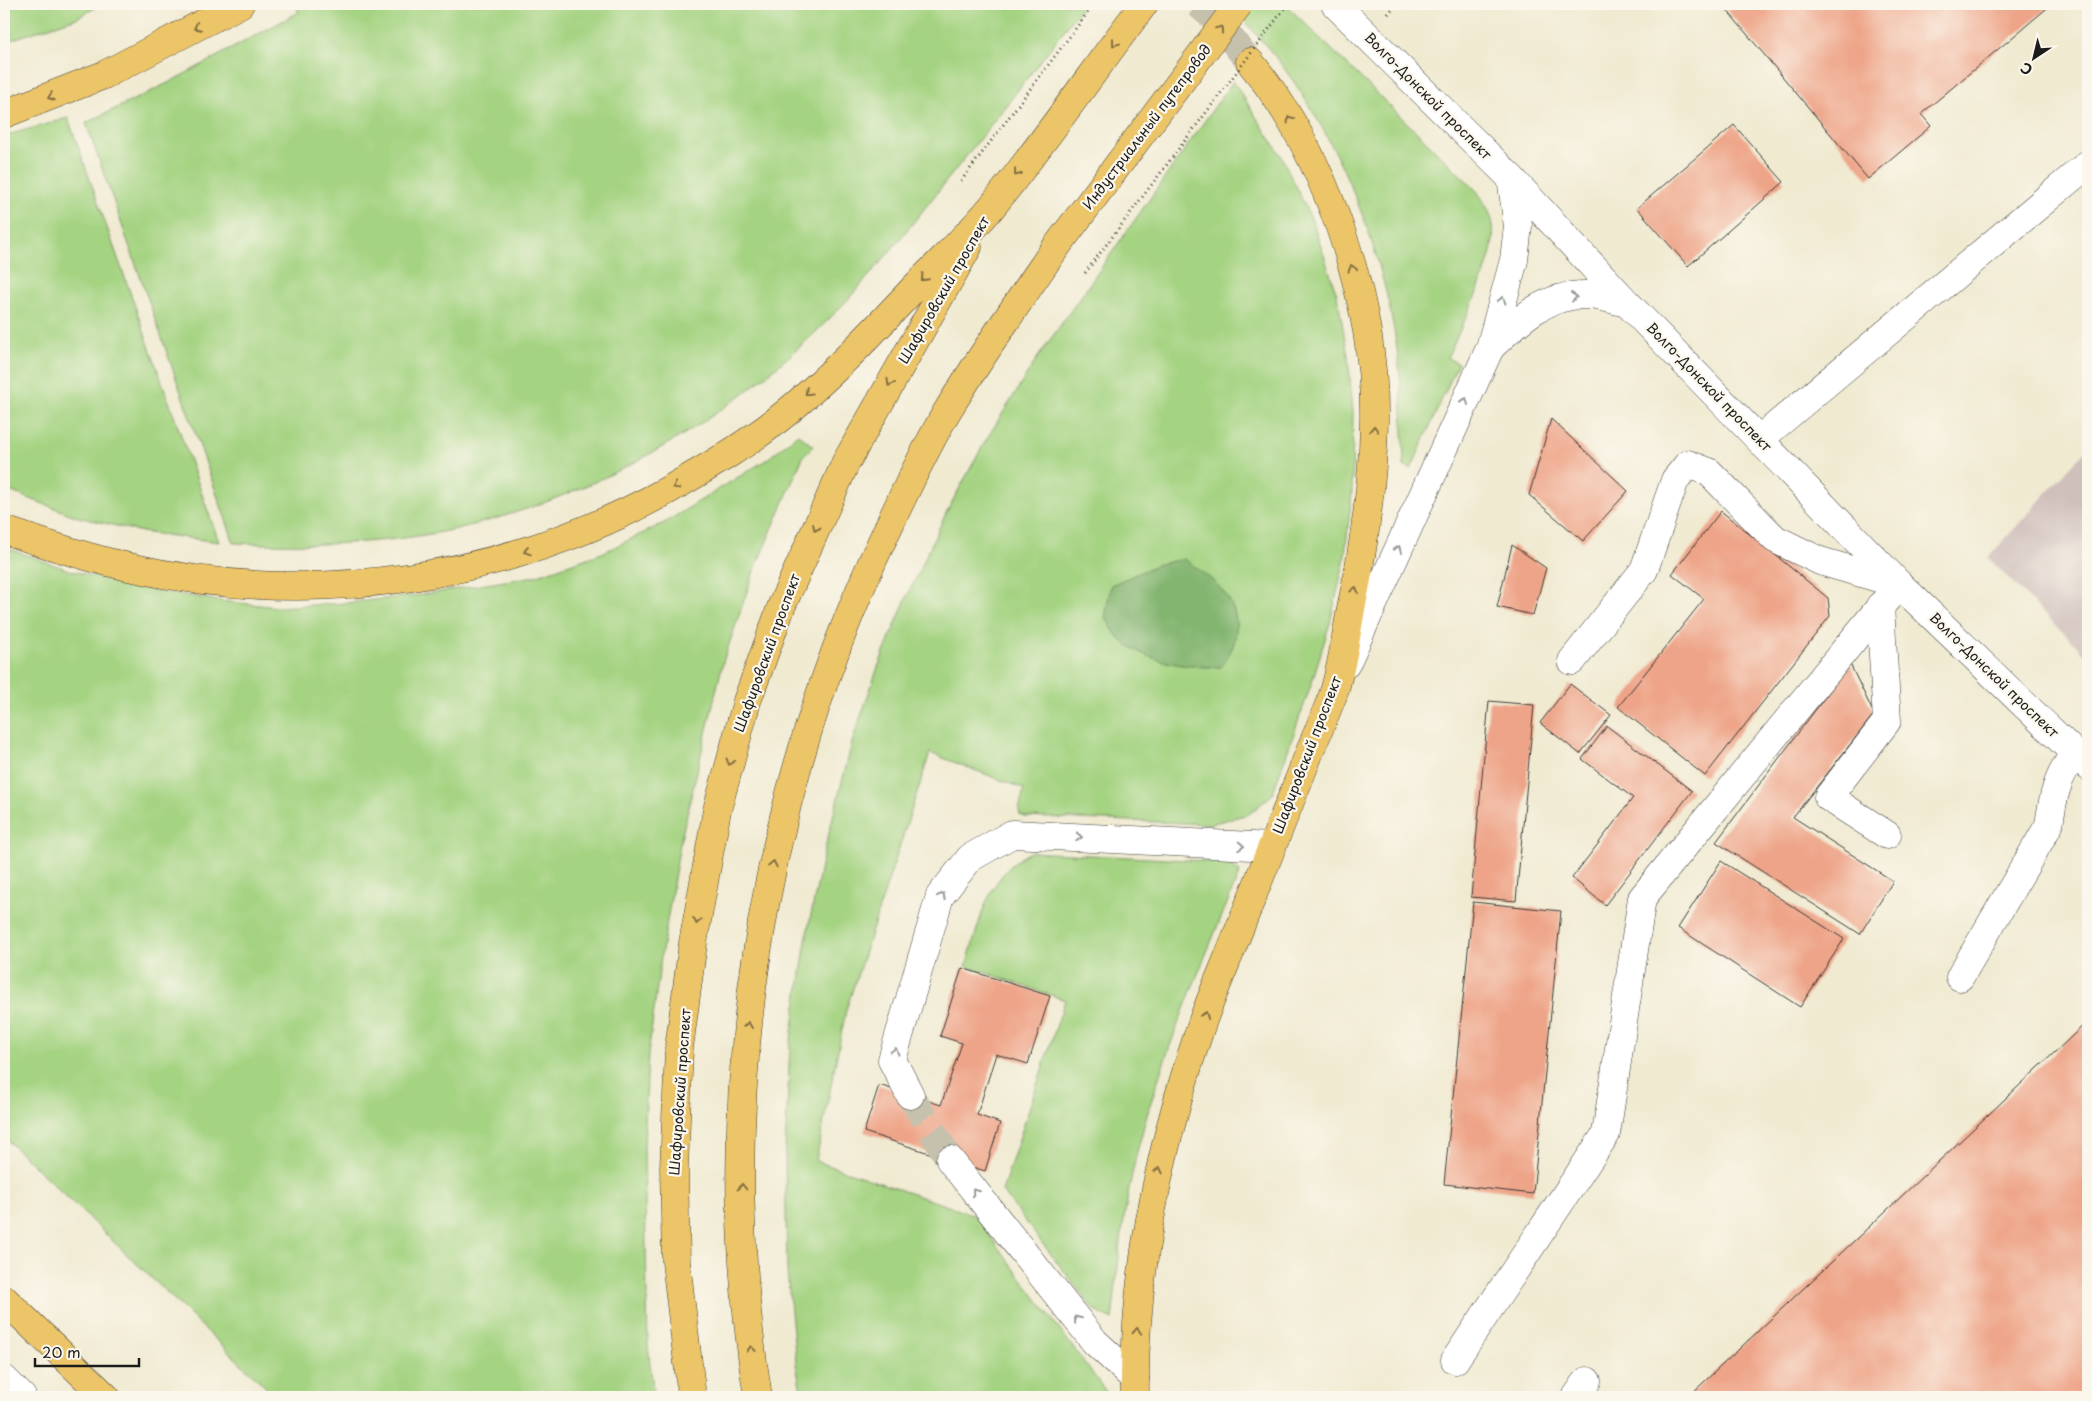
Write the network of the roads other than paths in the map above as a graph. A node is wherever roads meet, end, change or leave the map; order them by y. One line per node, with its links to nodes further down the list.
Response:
1 (240, 4): 6 (main road, one-way to 6)
2 (1144, 4): 9 (main road, one-way to 9)
3 (1239, 4): 31 (main road, Индустриальный путепровод, one-way to 3, bridge)
4 (1335, 4): 8 (street, Волго-Донской проспект)
5 (1250, 62): 17 (main road, Шафировский проспект, one-way to 5)
6 (4, 114)
7 (2088, 164): 12 (street)
8 (1512, 178): 10 (street, Волго-Донской проспект); 11 (street, one-way to 8)
9 (993, 205): 13 (main road, Шафировский проспект, one-way to 13); 30 (main road, Шафировский проспект, one-way to 30)
10 (1627, 303): 11 (street, one-way to 10); 12 (street, Волго-Донской проспект)
11 (1490, 348): 17 (street, one-way to 11)
12 (1760, 439): 14 (street, Волго-Донской проспект)
13 (4, 530)
14 (1899, 584): 15 (street); 16 (street); 18 (street, Волго-Донской проспект)
15 (1880, 606): 19 (street); 25 (street)
16 (1572, 662)
17 (1335, 689): 20 (main road, Шафировский проспект)
18 (2082, 760): 21 (street)
19 (1887, 836)
20 (1272, 847): 22 (street, one-way to 20); 27 (main road, Шафировский проспект, one-way to 20)
21 (1960, 977)
22 (910, 1095)
23 (950, 1160): 27 (street, one-way to 23)
24 (4, 1299): 29 (main road)
25 (1455, 1360)
26 (4, 1379): 28 (street)
27 (1135, 1388)
28 (22, 1397)
29 (106, 1397)
30 (692, 1397)
31 (758, 1397)

